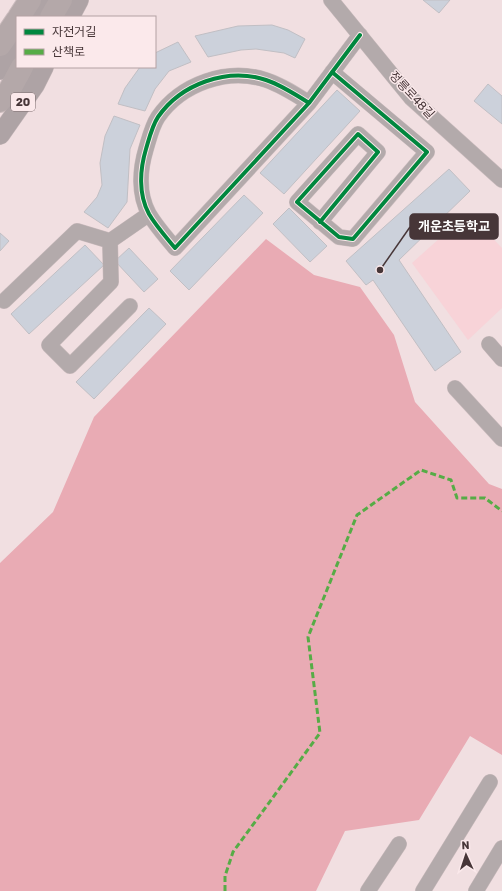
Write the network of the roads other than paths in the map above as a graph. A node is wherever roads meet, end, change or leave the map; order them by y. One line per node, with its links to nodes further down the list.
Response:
1 (30, 0): 6 (highway)
2 (41, 0): 7 (main road)
3 (61, 0): 8 (highway)
4 (79, 0): 9 (main road)
5 (331, 0): 11 (street, 정릉로48길)
6 (20, 16)
7 (33, 16)
8 (52, 16)
9 (71, 16)
10 (16, 21): 12 (highway)
11 (360, 35): 17 (street); 21 (street, 정릉로48길)
12 (0, 45)
13 (16, 45): 16 (main road)
14 (21, 68): 18 (highway)
15 (43, 68): 20 (main road, 20)
16 (0, 70)
17 (332, 72): 19 (street); 23 (street)
18 (0, 101)
19 (309, 103): 22 (street); 22 (street)
20 (0, 135)
21 (502, 180)
22 (149, 214): 24 (street)
23 (320, 222): 23 (street)
24 (110, 241): 25 (street); 26 (street)
25 (4, 301)
26 (130, 306)
27 (489, 344): 28 (street)
28 (502, 359)
29 (455, 388): 30 (street)
30 (502, 439)
31 (490, 782): 35 (street)
32 (399, 844): 34 (street)
33 (502, 848): 36 (street)
34 (368, 891)
35 (423, 891)
36 (476, 891)

